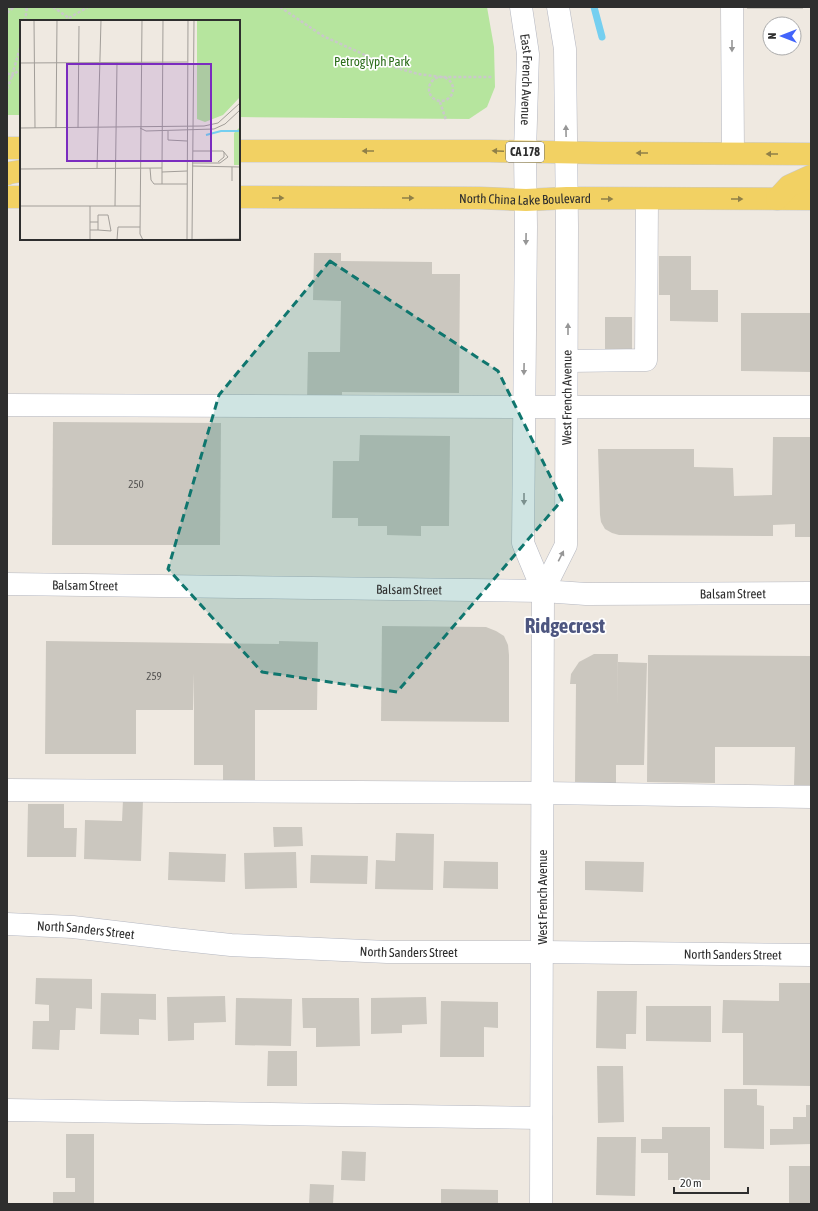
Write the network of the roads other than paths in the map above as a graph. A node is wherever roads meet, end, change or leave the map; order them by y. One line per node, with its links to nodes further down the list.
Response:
1 (521, 7): 7 (street, East French Avenue)
2 (558, 7): 8 (street, one-way to 2)
3 (732, 7): 9 (street, one-way to 9)
4 (7, 148): 5 (main road)
5 (20, 148)
6 (240, 151): 7 (main road, CA 178, one-way to 6)
7 (525, 152): 8 (main road, CA 178); 21 (street, East French Avenue)
8 (566, 153): 9 (main road, CA 178, one-way to 8); 17 (street)
9 (733, 153): 10 (main road, CA 178, one-way to 9)
10 (811, 154)
11 (20, 171): 12 (main road)
12 (7, 174)
13 (811, 176): 19 (main road)
14 (7, 197): 15 (main road)
15 (20, 197)
16 (240, 197): 21 (main road, North China Lake Boulevard, one-way to 21)
17 (567, 198): 18 (main road, North China Lake Boulevard, one-way to 18); 21 (main road, North China Lake Boulevard); 22 (street, West French Avenue, one-way to 17)
18 (647, 199): 19 (main road, North China Lake Boulevard, one-way to 19); 22 (street)
19 (777, 199): 20 (main road, North China Lake Boulevard)
20 (811, 199)
21 (526, 200): 26 (street, West French Avenue, one-way to 26)
22 (568, 361): 24 (street, West French Avenue)
23 (7, 405): 26 (street)
24 (567, 406): 25 (street); 26 (street); 28 (street, West French Avenue, one-way to 24)
25 (811, 406)
26 (524, 407): 28 (street, West French Avenue, one-way to 28)
27 (7, 584): 28 (street, Balsam Street)
28 (543, 591): 29 (street, Balsam Street); 31 (street, West French Avenue)
29 (811, 593)
30 (7, 790): 31 (street)
31 (543, 793): 32 (street); 34 (street, West French Avenue)
32 (811, 797)
33 (7, 924): 34 (street, North Sanders Street)
34 (542, 952): 35 (street, North Sanders Street); 37 (street, West French Avenue)
35 (811, 955)
36 (7, 1110): 37 (street)
37 (541, 1118): 38 (street, West French Avenue)
38 (541, 1204)

